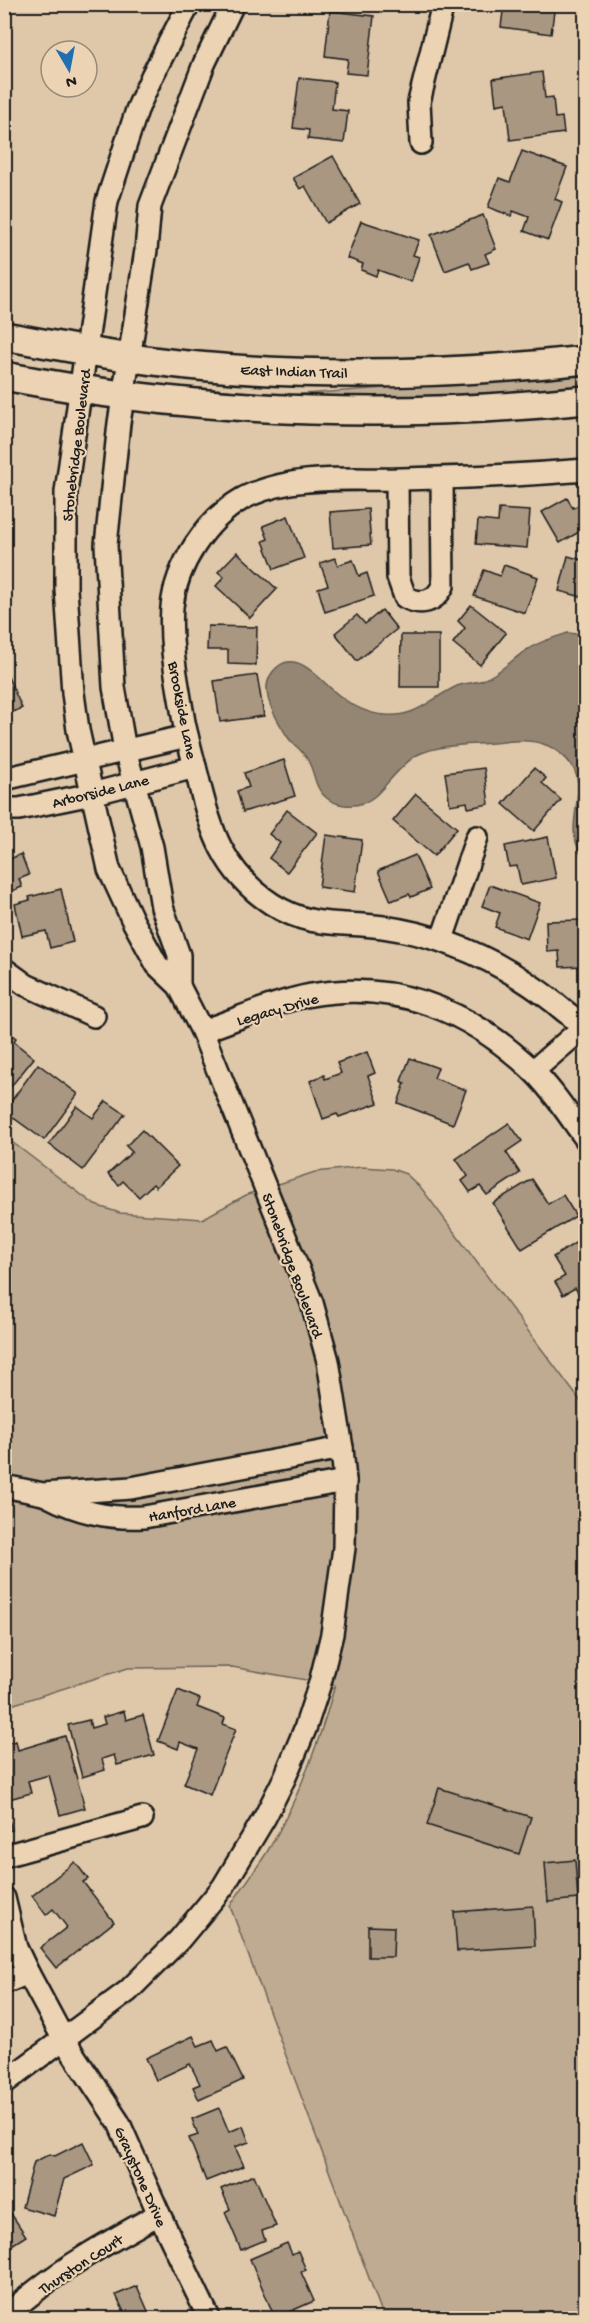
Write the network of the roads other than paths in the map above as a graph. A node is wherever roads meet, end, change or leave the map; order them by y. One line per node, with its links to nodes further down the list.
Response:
1 (189, 4): 6 (street, Stonebridge Boulevard)
2 (233, 4): 7 (street, Stonebridge Boulevard)
3 (443, 4): 4 (street)
4 (421, 143)
5 (4, 336): 6 (main road, East Indian Trail)
6 (87, 352): 7 (main road, East Indian Trail); 10 (street, Stonebridge Boulevard)
7 (129, 357): 8 (main road, East Indian Trail); 11 (street, Stonebridge Boulevard)
8 (585, 360)
9 (4, 376): 10 (main road)
10 (82, 389): 11 (main road); 18 (street, Stonebridge Boulevard)
11 (124, 396): 12 (main road); 17 (street, Stonebridge Boulevard)
12 (585, 400)
13 (585, 470): 14 (street, Brookside Lane)
14 (442, 479): 15 (street, Brookside Lane); 15 (street)
15 (397, 480): 16 (street, Brookside Lane)
16 (187, 736): 17 (street, Arborside Lane); 19 (street, Brookside Lane)
17 (125, 750): 18 (street, Arborside Lane); 21 (street, Stonebridge Boulevard)
18 (85, 760): 20 (street, Arborside Lane); 22 (street, Stonebridge Boulevard)
19 (195, 767): 21 (street, Arborside Lane); 25 (street, Brookside Lane)
20 (4, 779)
21 (134, 782): 22 (street, Arborside Lane); 27 (street, Stonebridge Boulevard)
22 (92, 794): 23 (street, Arborside Lane); 27 (street, Stonebridge Boulevard)
23 (4, 809)
24 (477, 837): 25 (street)
25 (442, 939): 29 (street, Brookside Lane)
26 (4, 969): 28 (street)
27 (179, 986): 30 (street, Stonebridge Boulevard)
28 (94, 1016)
29 (585, 1027): 31 (street)
30 (202, 1031): 31 (street, Legacy Drive); 33 (street, Stonebridge Boulevard)
31 (533, 1071): 32 (street, Legacy Drive)
32 (585, 1139)
33 (342, 1448): 34 (street, Stonebridge Boulevard); 36 (street, Hanford Lane)
34 (345, 1481): 36 (street, Hanford Lane); 42 (street, Stonebridge Boulevard)
35 (4, 1486): 36 (street, Hanford Lane)
36 (43, 1494)
37 (142, 1818): 38 (street)
38 (4, 1856)
39 (4, 1898): 40 (street, Graystone Drive)
40 (28, 1973): 41 (street); 42 (street, Graystone Drive)
41 (4, 1983)
42 (64, 2040): 43 (street, Stonebridge Boulevard); 44 (street, Graystone Drive)
43 (4, 2083)
44 (159, 2214): 45 (street, Thurston Court); 46 (street, Graystone Drive)
45 (5, 2319)
46 (209, 2319)

